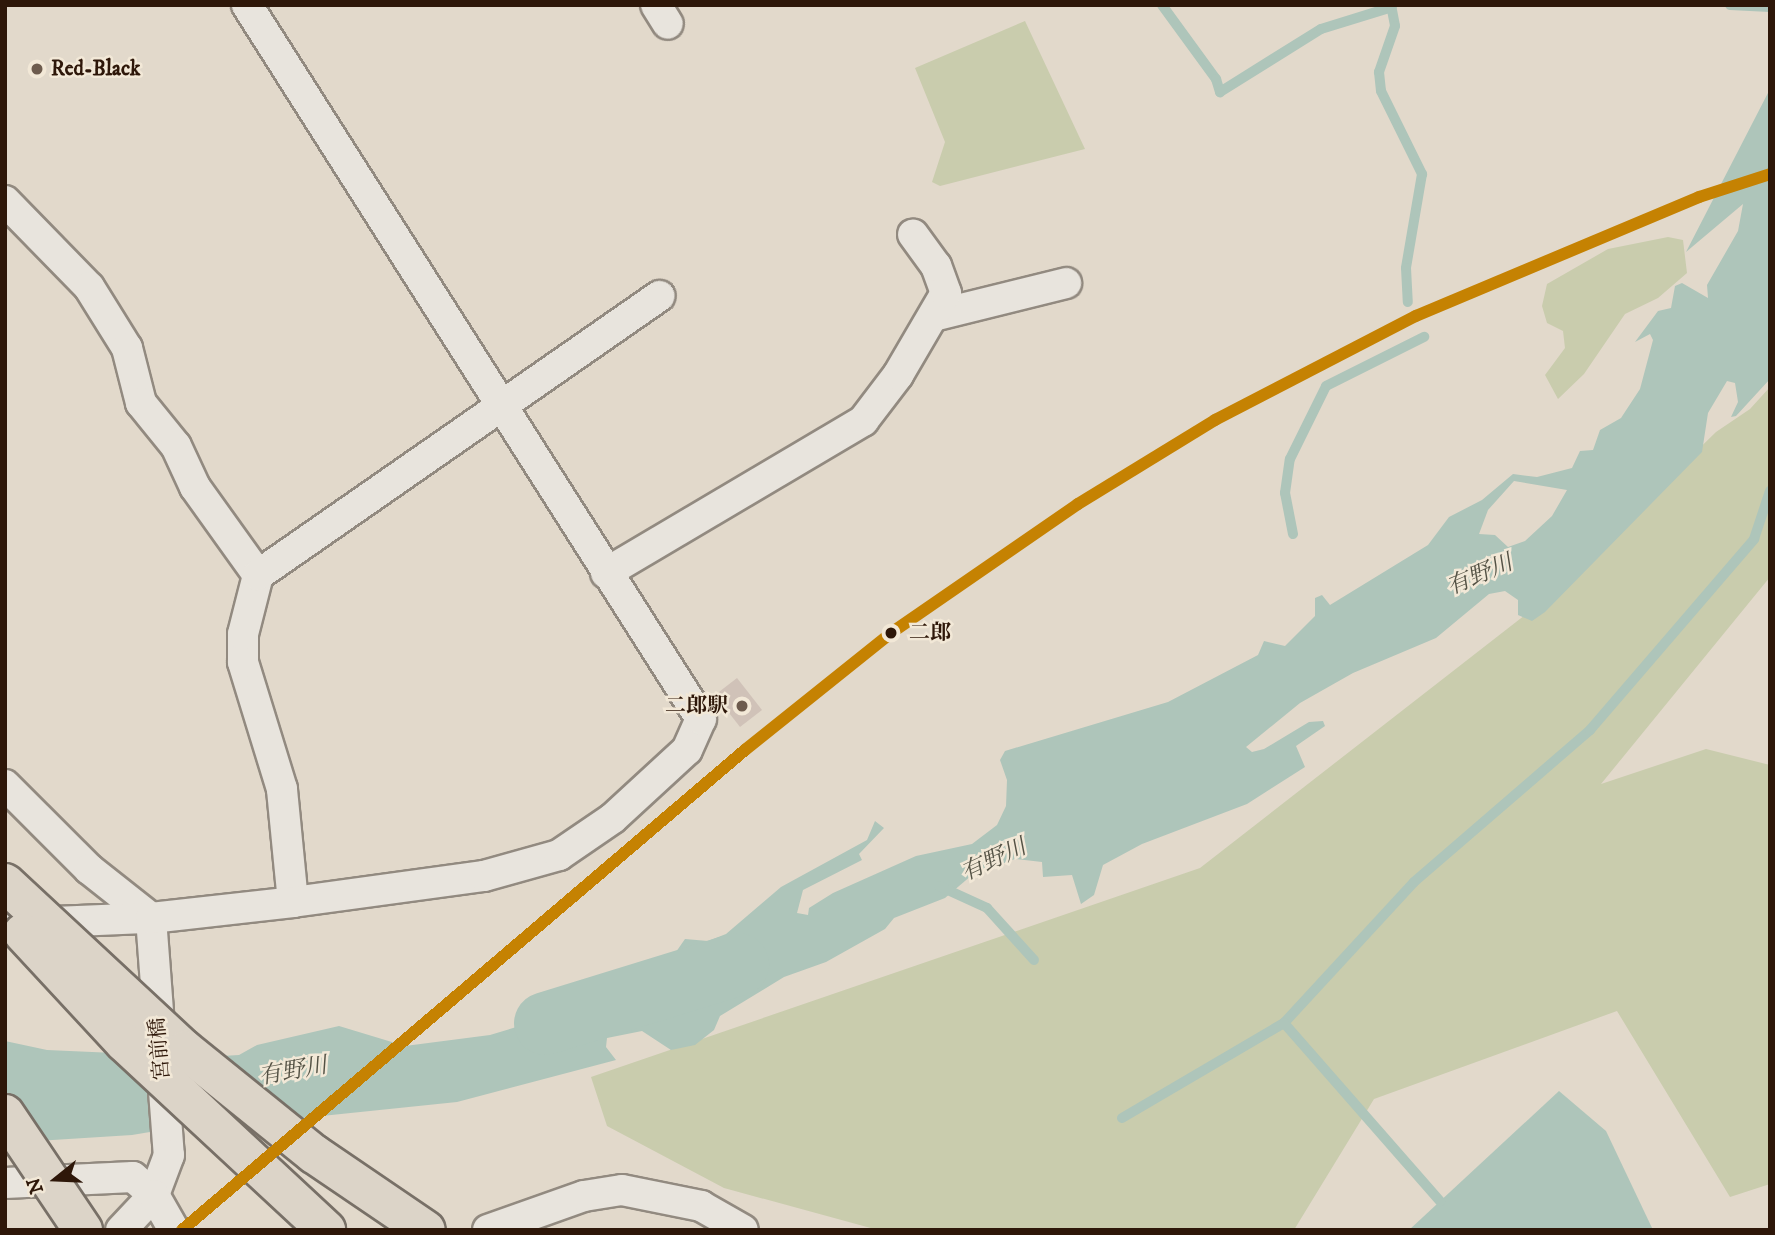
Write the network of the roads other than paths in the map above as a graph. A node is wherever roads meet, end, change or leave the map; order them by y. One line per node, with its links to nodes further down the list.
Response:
1 (247, 5): 7 (street)
2 (5, 201): 9 (street)
3 (913, 234): 6 (street)
4 (1066, 283): 6 (street)
5 (659, 296): 7 (street)
6 (937, 315): 8 (street)
7 (499, 404): 8 (street); 9 (street)
8 (606, 573): 12 (street)
9 (258, 575): 12 (street)
10 (5, 785): 15 (street)
11 (5, 883): 23 (highway, bridge)
12 (293, 902): 15 (street)
13 (5, 914): 22 (highway, bridge)
14 (5, 924): 15 (street)
15 (151, 931): 18 (street, 宮前橋, bridge)
16 (5, 1114): 19 (highway, bridge)
17 (5, 1183): 18 (street)
18 (154, 1195): 20 (street); 21 (street)
19 (83, 1230)
20 (121, 1230)
21 (174, 1230)
22 (326, 1230)
23 (426, 1230)
24 (488, 1230): 25 (street)
25 (743, 1230)

